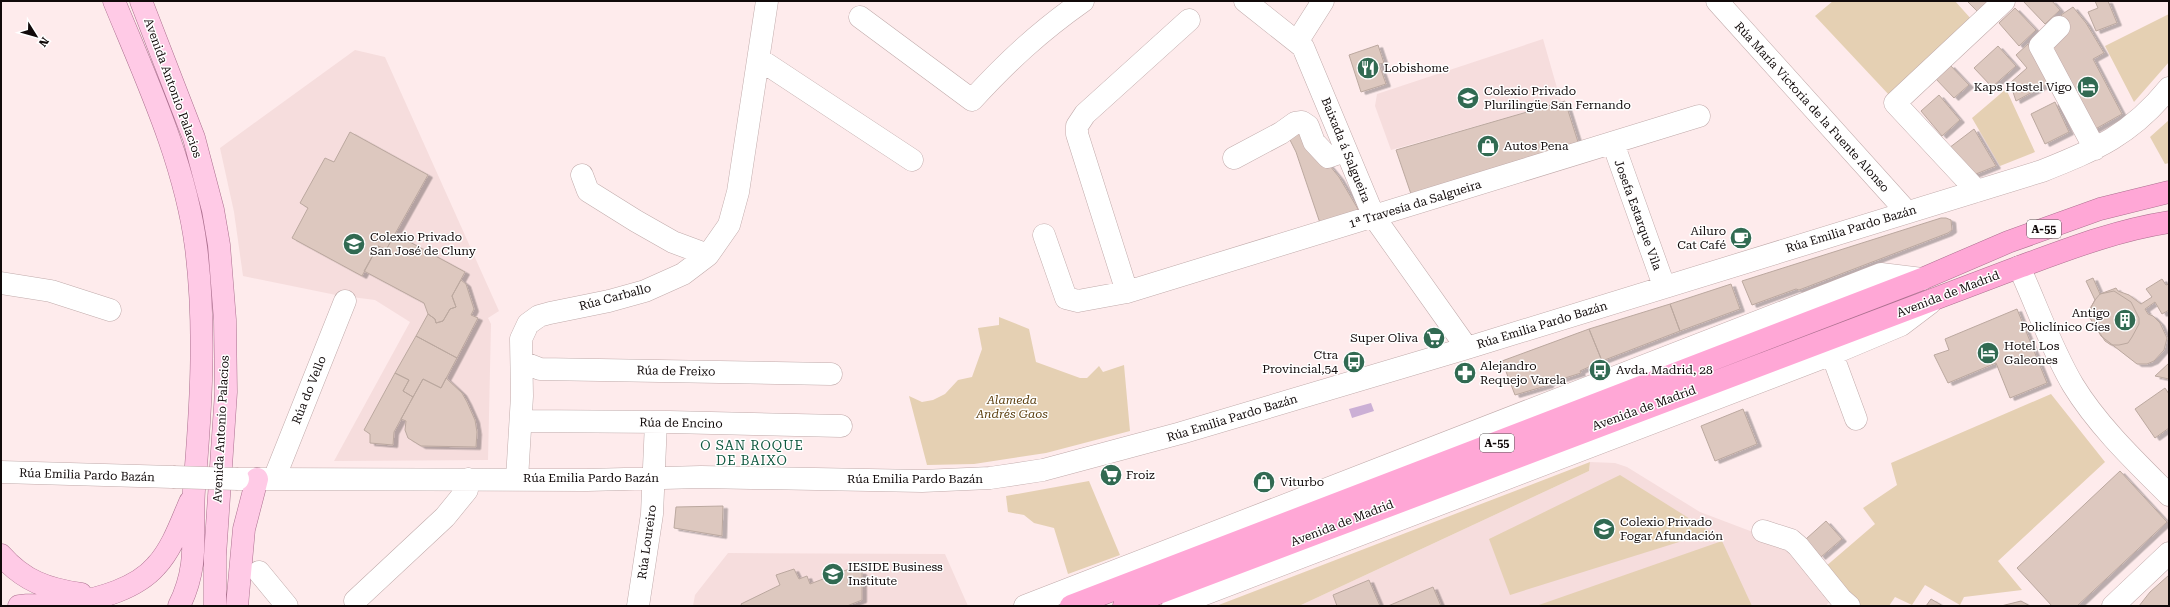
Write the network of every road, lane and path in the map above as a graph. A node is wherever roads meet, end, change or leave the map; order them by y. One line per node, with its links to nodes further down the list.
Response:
1 (114, 1): 50 (main road, Avenida Antonio Palacios)
2 (141, 1): 60 (main road, Avenida Antonio Palacios)
3 (767, 1): 13 (street, Rúa Carballo)
4 (1083, 1): 9 (street)
5 (1245, 1): 12 (street, Baixada á Salgueira)
6 (1323, 1): 12 (street)
7 (1717, 1): 24 (street, Rúa María Victoria de la Fuente Alonso)
8 (2004, 1): 22 (street)
9 (860, 17)
10 (1189, 20): 33 (street)
11 (2059, 27): 17 (street)
12 (1297, 42): 18 (street, Baixada á Salgueira)
13 (759, 59): 20 (street); 28 (street, Rúa Carballo)
14 (2169, 88): 17 (street, Rúa Emilia Pardo Bazán)
15 (1699, 116): 16 (street, 1ª Travesía da Salgueira)
16 (1613, 143): 25 (street, 1ª Travesía da Salgueira); 32 (street, Josefa Estarque Vila)
17 (2094, 150): 22 (street, Rúa Emilia Pardo Bazán)
18 (1345, 151): 19 (street); 25 (street, Baixada á Salgueira)
19 (1234, 158)
20 (912, 160)
21 (582, 175): 28 (street)
22 (1977, 191): 24 (street, Rúa Emilia Pardo Bazán)
23 (2169, 192): 30 (highway, Avenida de Madrid / A-55)
24 (1907, 212): 32 (street, Rúa Emilia Pardo Bazán)
25 (1374, 217): 33 (street, 1ª Travesía da Salgueira); 37 (street, Baixada á Salgueira)
26 (2169, 222): 29 (highway, Avenida de Madrid / A-55)
27 (1044, 235): 33 (street, 1ª Travesía da Salgueira)
28 (708, 255): 39 (street, Rúa Carballo)
29 (2019, 267): 34 (highway, Avenida de Madrid / A-55); 51 (street)
30 (1922, 279): 64 (street, Avenida de Madrid); 65 (highway, Avenida de Madrid / A-55)
31 (1, 283): 36 (street)
32 (1664, 286): 37 (street, Rúa Emilia Pardo Bazán)
33 (1130, 291)
34 (1933, 300): 38 (street); 66 (highway, Avenida de Madrid / A-55)
35 (345, 301): 47 (street, Rúa do Vello)
36 (110, 310)
37 (1467, 348): 46 (street, Rúa Emilia Pardo Bazán)
38 (1832, 354): 41 (street); 67 (street)
39 (522, 362): 40 (street, Rúa de Freixo); 42 (street, Rúa Carballo)
40 (831, 374)
41 (1856, 419)
42 (521, 421): 43 (street, Rúa de Encino); 49 (street, Rúa Carballo)
43 (656, 422): 44 (street, Rúa de Encino); 46 (street, Rúa Loureiro)
44 (841, 426)
45 (1, 472): 47 (street, Rúa Emilia Pardo Bazán, bridge)
46 (654, 478): 49 (street, Rúa Emilia Pardo Bazán); 63 (street, Rúa Loureiro)
47 (256, 479): 48 (street, Rúa Emilia Pardo Bazán); 61 (main road)
48 (468, 479): 49 (street, Rúa Emilia Pardo Bazán); 57 (street)
49 (517, 479)
50 (194, 494): 56 (main road); 59 (main road)
51 (2169, 495)
52 (1763, 531): 68 (street)
53 (2169, 553): 69 (street)
54 (1, 555): 56 (main road)
55 (259, 572): 62 (street)
56 (96, 597): 58 (main road)
57 (355, 602)
58 (19, 606)
59 (178, 606)
60 (215, 606)
61 (237, 606)
62 (287, 606)
63 (638, 606)
64 (1025, 606)
65 (1071, 606)
66 (1124, 606)
67 (1173, 606)
68 (1849, 606)
69 (2113, 606)

